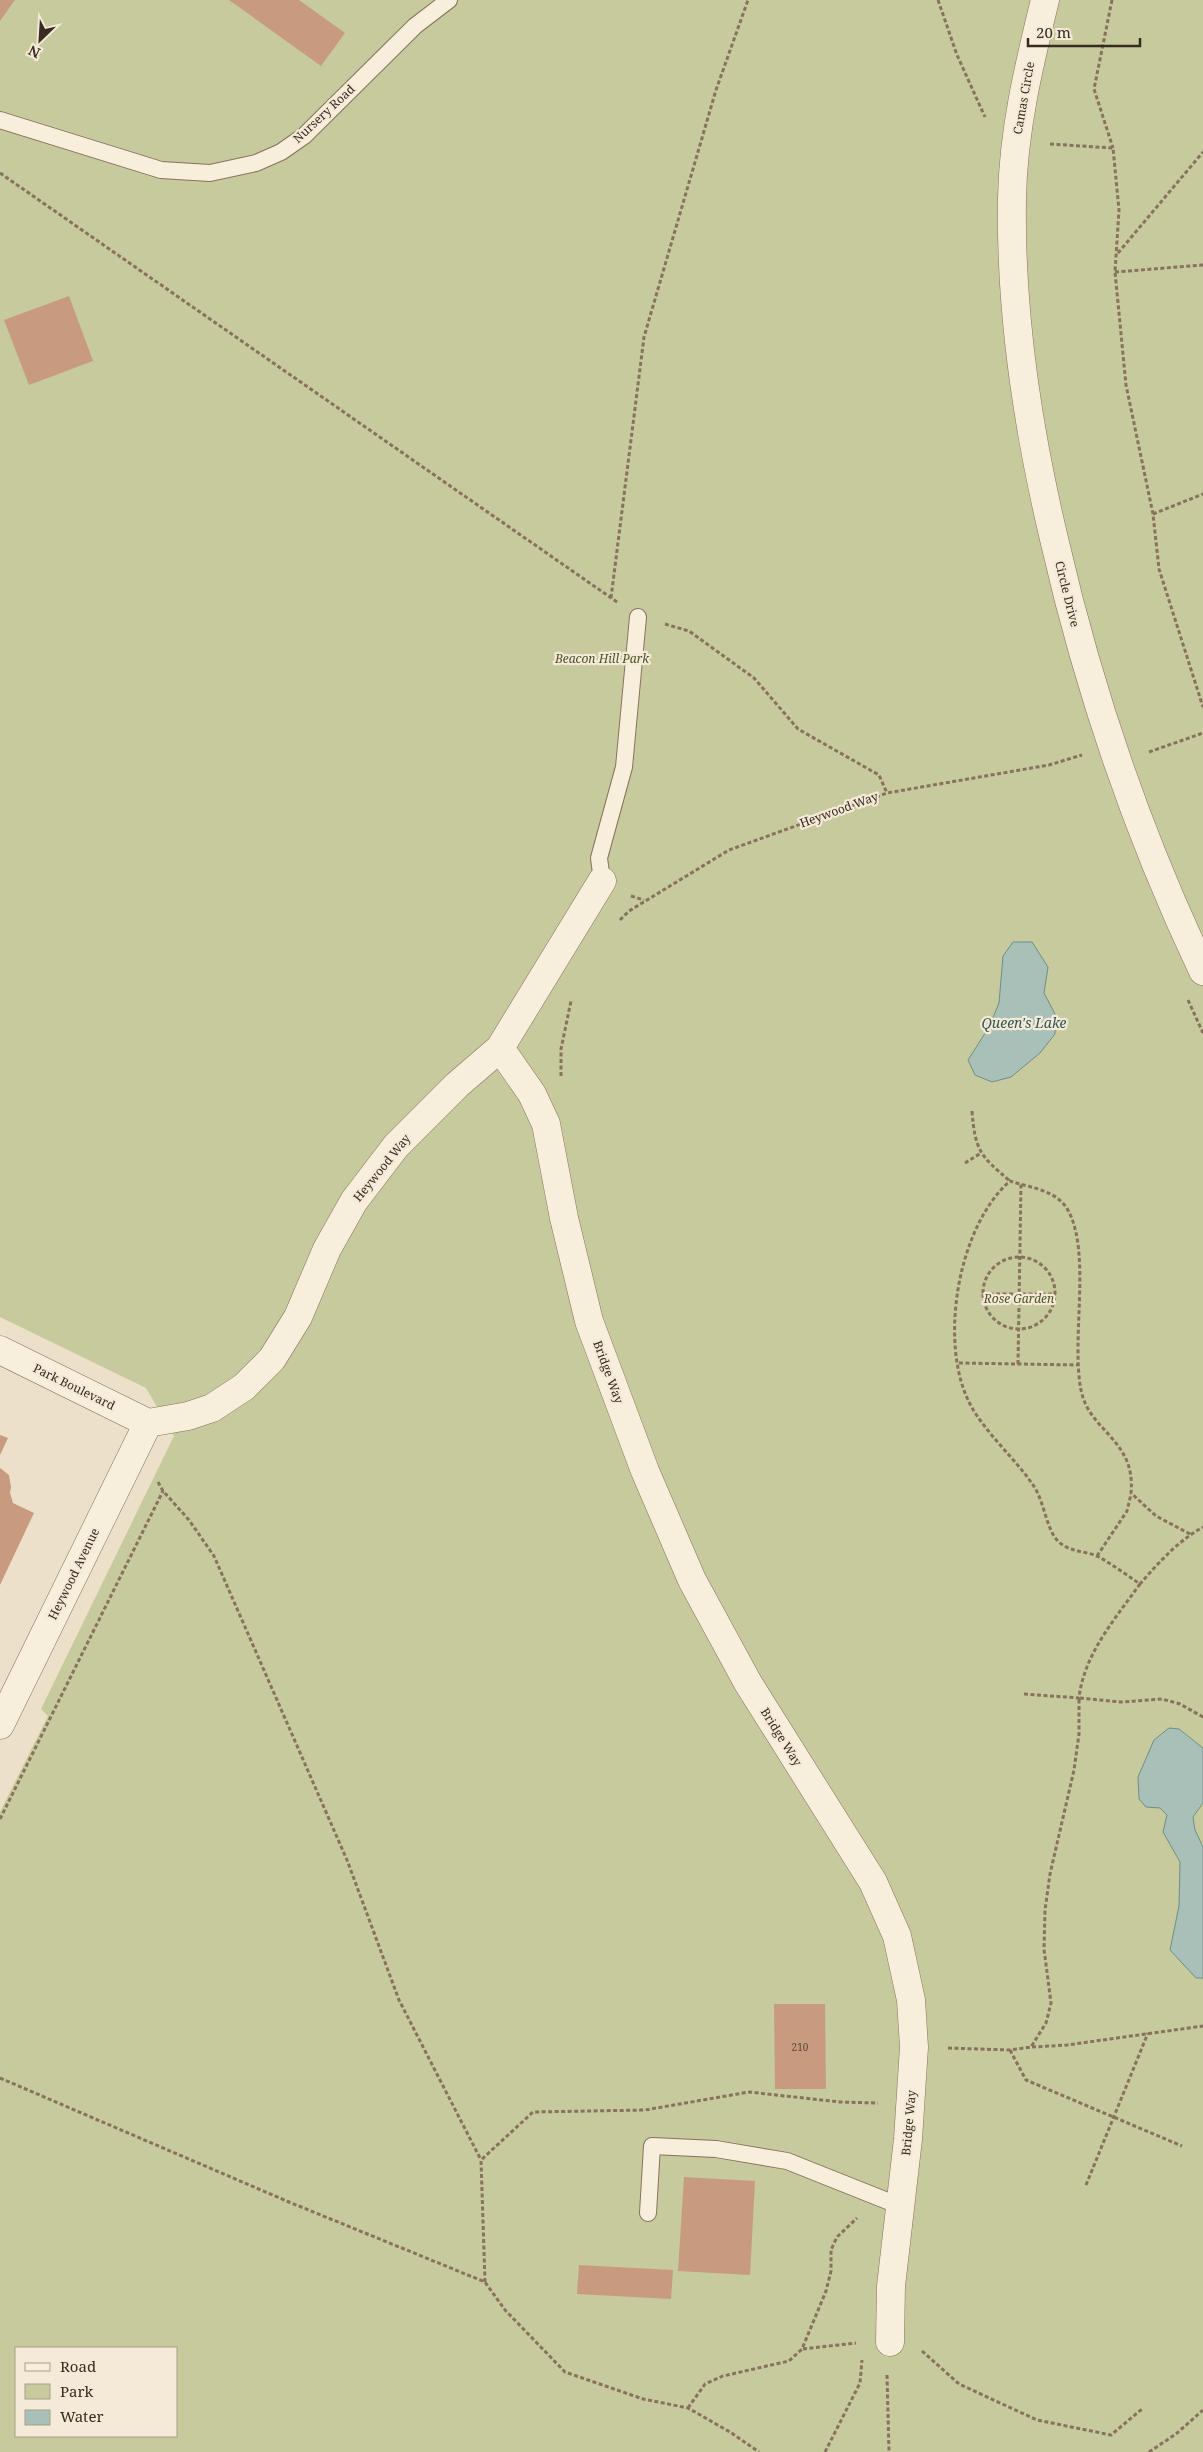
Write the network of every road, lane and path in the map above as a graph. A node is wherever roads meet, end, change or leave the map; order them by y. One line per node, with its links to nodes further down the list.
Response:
1 (449, 0): 6 (lane, Nursery Road)
2 (748, 0): 17 (path)
3 (938, 0): 7 (path)
4 (1045, 0): 7 (street, Camas Circle)
5 (1112, 0): 8 (path)
6 (0, 120)
7 (1016, 142): 8 (path); 11 (street, Camas Circle)
8 (1113, 148): 12 (path)
9 (1203, 152): 12 (path)
10 (0, 173): 17 (path)
11 (1012, 197): 21 (street, Circle Drive)
12 (1118, 254): 14 (path)
13 (1203, 264): 14 (path)
14 (1115, 272): 16 (path)
15 (1203, 494): 16 (path)
16 (1153, 514): 19 (path)
17 (611, 598): 18 (path)
18 (638, 617): 23 (path); 24 (lane)
19 (1203, 707)
20 (1203, 733): 21 (path)
21 (1112, 749): 26 (street, Circle Drive)
22 (1048, 765): 23 (path, Heywood Way)
23 (887, 793): 25 (path, Heywood Way)
24 (602, 881): 28 (street, Heywood Way)
25 (617, 922)
26 (1203, 971)
27 (572, 992): 30 (path)
28 (500, 1048): 30 (street, Bridge Way); 44 (street, Heywood Way)
29 (972, 1111): 31 (path)
30 (546, 1124): 59 (street, Bridge Way)
31 (981, 1153): 32 (path); 33 (path)
32 (965, 1163)
33 (1010, 1181): 34 (path); 41 (path)
34 (1021, 1184): 35 (path); 43 (path)
35 (1020, 1257): 36 (path); 37 (path); 38 (path)
36 (983, 1294): 37 (path); 39 (path)
37 (1019, 1294): 38 (path); 39 (path)
38 (1056, 1294): 39 (path)
39 (1018, 1329): 42 (path)
40 (0, 1350): 44 (street, Park Boulevard)
41 (959, 1364): 42 (path); 50 (path)
42 (1018, 1364): 43 (path)
43 (1077, 1365): 47 (path)
44 (148, 1423): 55 (street, Heywood Avenue)
45 (154, 1475): 46 (path)
46 (163, 1491): 56 (path); 65 (path)
47 (1131, 1493): 49 (path); 50 (path)
48 (1203, 1527): 49 (path)
49 (1190, 1534): 51 (path)
50 (1097, 1556): 51 (path)
51 (1140, 1584): 53 (path)
52 (1024, 1694): 53 (path)
53 (1079, 1698): 54 (path); 60 (path)
54 (1203, 1717)
55 (0, 1725)
56 (0, 1820)
57 (1203, 2026): 58 (path)
58 (1149, 2032): 60 (path); 63 (path)
59 (914, 2047): 61 (path); 67 (street, Bridge Way)
60 (1031, 2047): 61 (path)
61 (1010, 2050): 63 (path)
62 (0, 2078): 73 (path)
63 (1113, 2118): 64 (path); 66 (path)
64 (1182, 2146)
65 (481, 2160)
66 (1086, 2185)
67 (900, 2206): 68 (lane); 70 (street, Bridge Way)
68 (648, 2213)
69 (863, 2342): 73 (path)
70 (890, 2342): 78 (path)
71 (918, 2348): 74 (path)
72 (862, 2358): 77 (path)
73 (688, 2408): 76 (path)
74 (1142, 2409)
75 (1203, 2410): 79 (path)
76 (759, 2452)
77 (825, 2452)
78 (889, 2452)
79 (1149, 2452)

